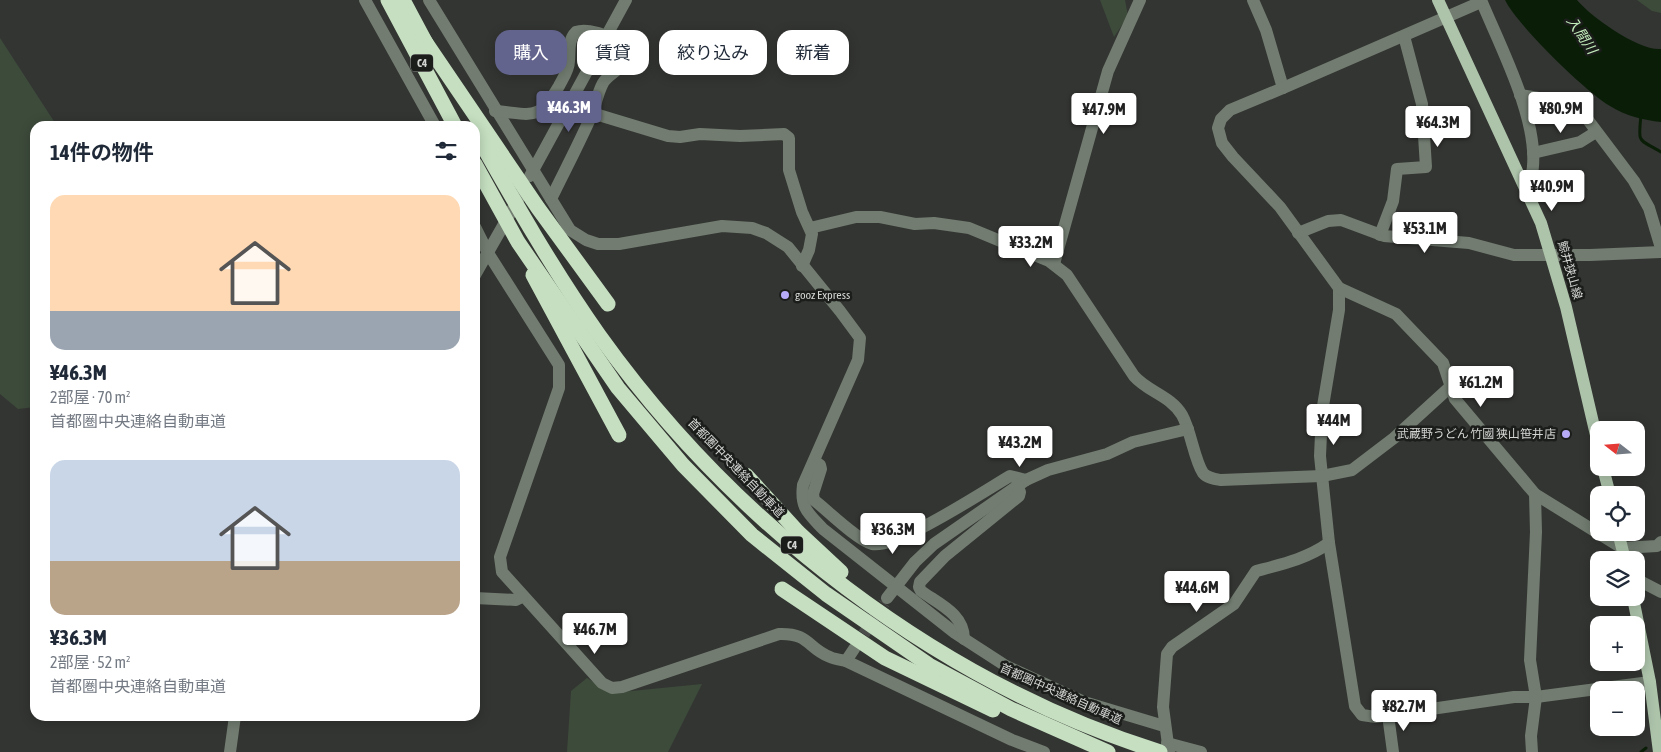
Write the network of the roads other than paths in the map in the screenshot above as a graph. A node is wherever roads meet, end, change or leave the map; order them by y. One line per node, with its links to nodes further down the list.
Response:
1 (365, 0): 21 (street)
2 (388, 0): 22 (highway, C4)
3 (403, 0): 14 (highway, C4)
4 (429, 0): 19 (street)
5 (626, 0): 11 (street)
6 (1140, 0): 38 (street)
7 (1253, 0): 17 (street)
8 (1438, 0): 10 (main road, 鯨井狭山線)
9 (1481, 1): 10 (street); 18 (street)
10 (1447, 18): 13 (street); 28 (main road, 鯨井狭山線)
11 (610, 30)
12 (577, 32): 19 (street)
13 (1404, 36): 17 (street); 32 (street)
14 (422, 37): 23 (highway, C4); 42 (highway)
15 (585, 75): 36 (street)
16 (611, 75): 20 (street)
17 (1283, 88): 31 (street)
18 (1520, 95): 24 (street); 26 (street)
19 (495, 111): 29 (street)
20 (592, 113): 29 (street); 30 (street)
21 (431, 121)
22 (452, 121)
23 (469, 121)
24 (1596, 132): 26 (street); 35 (street)
25 (480, 141): 66 (highway, 首都圏中央連絡自動車道 / C4)
26 (1533, 153): 28 (street)
27 (480, 174): 34 (highway, C4)
28 (1527, 188): 37 (main road, 鯨井狭山線)
29 (551, 199): 39 (street)
30 (810, 228): 38 (street); 39 (street)
31 (1298, 232): 32 (street); 41 (street)
32 (1380, 235): 37 (street)
33 (480, 237): 36 (street)
34 (518, 242): 46 (highway); 76 (highway, C4)
35 (1661, 250): 37 (street)
36 (488, 253): 40 (street); 60 (street)
37 (1551, 254): 44 (main road, 鯨井狭山線)
38 (1054, 264): 45 (street)
39 (802, 266): 47 (street)
40 (480, 267)
41 (1339, 288): 43 (street); 49 (street)
42 (608, 304)
43 (1450, 387): 49 (street); 51 (street)
44 (1593, 421)
45 (1188, 428): 49 (street); 50 (street)
46 (619, 435)
47 (814, 461): 50 (street); 57 (street)
48 (746, 475): 66 (highway)
49 (1322, 476): 52 (street)
50 (1022, 483): 57 (street); 64 (street)
51 (1535, 494): 54 (street); 69 (street)
52 (1329, 543): 70 (street); 72 (street)
53 (1660, 543): 55 (street)
54 (1619, 551)
55 (1635, 551)
56 (1645, 584): 59 (street)
57 (896, 585): 62 (street); 64 (street)
58 (782, 589): 76 (highway)
59 (1661, 592)
60 (522, 597): 61 (street); 67 (street)
61 (480, 598)
62 (888, 598)
63 (1635, 606): 68 (main road)
64 (964, 639): 72 (street)
65 (854, 649): 67 (street)
66 (945, 654): 73 (highway, 首都圏中央連絡自動車道 / C4)
67 (846, 660): 75 (street)
68 (1650, 682): 69 (street); 80 (main road)
69 (1536, 697): 70 (street); 79 (street)
70 (1388, 716): 78 (street)
71 (234, 721): 74 (street)
72 (1164, 726): 73 (street)
73 (1162, 749): 77 (street)
74 (230, 752)
75 (1044, 752)
76 (1107, 752)
77 (1200, 752)
78 (1393, 752)
79 (1532, 752)
80 (1660, 752)

